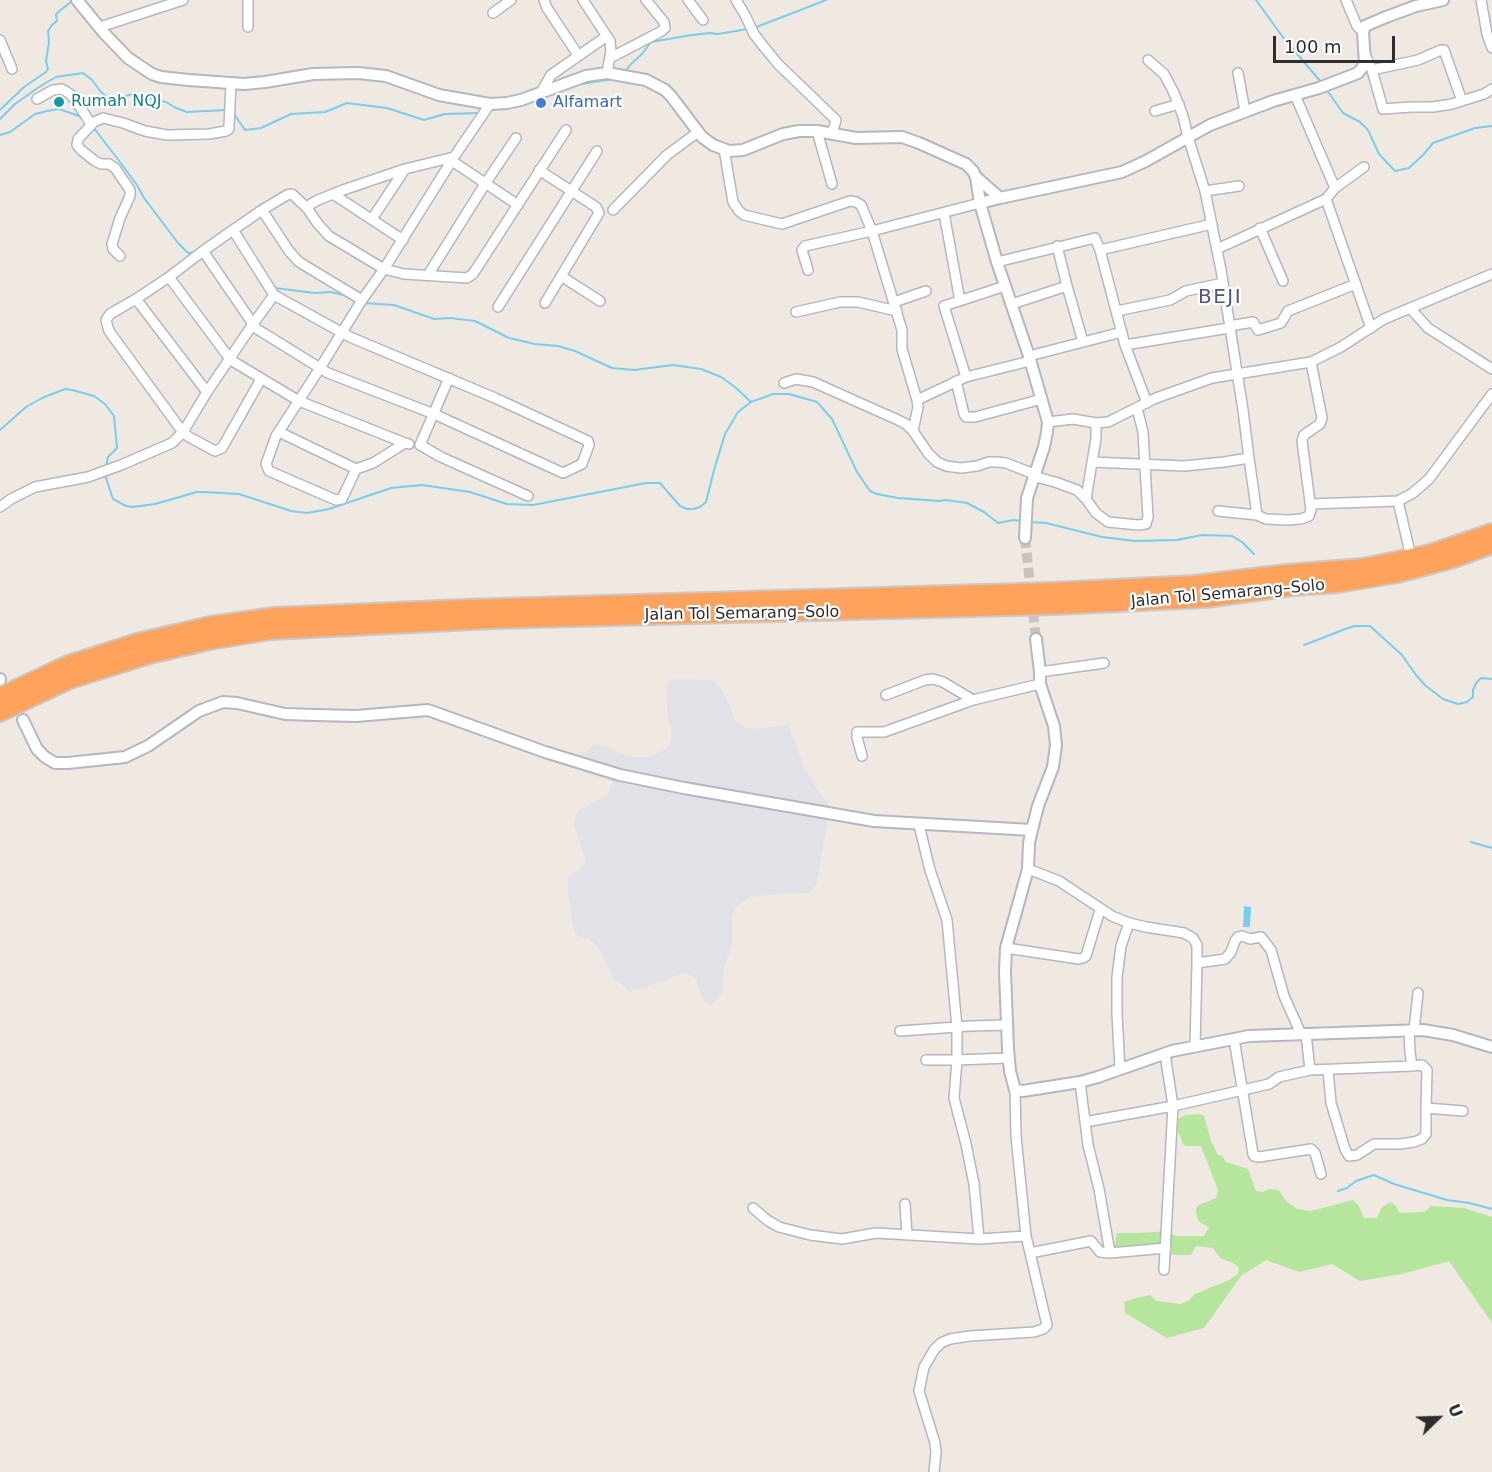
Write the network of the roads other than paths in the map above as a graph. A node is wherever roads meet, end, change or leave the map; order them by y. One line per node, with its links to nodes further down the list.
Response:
1 (77, 0): 15 (street)
2 (183, 0): 15 (street)
3 (248, 0): 16 (street)
4 (511, 0): 13 (street)
5 (544, 0): 21 (street)
6 (583, 0): 18 (street)
7 (646, 0): 23 (street)
8 (688, 0): 14 (street)
9 (736, 0): 43 (street)
10 (1346, 0): 17 (street)
11 (1443, 0): 17 (street)
12 (1481, 0): 20 (street)
13 (493, 13)
14 (703, 20)
15 (100, 27): 29 (street)
16 (248, 27)
17 (1363, 32): 22 (street)
18 (607, 36): 21 (street); 23 (street)
19 (0, 40): 25 (street)
20 (1492, 45)
21 (578, 56): 31 (street)
22 (1366, 56): 26 (street); 32 (street)
23 (610, 58): 28 (street)
24 (1148, 60): 36 (street)
25 (12, 69)
26 (1372, 70): 34 (street); 34 (street)
27 (1238, 73): 38 (street)
28 (612, 74): 31 (street); 42 (street)
29 (231, 84): 35 (street); 39 (street)
30 (1492, 89): 34 (street)
31 (540, 94): 35 (street)
32 (1295, 95): 38 (street); 56 (street)
33 (37, 99): 39 (street)
34 (1462, 101)
35 (490, 104): 48 (street)
36 (1179, 104): 37 (street); 44 (street)
37 (1155, 111)
38 (1245, 111): 44 (street)
39 (90, 125): 78 (street)
40 (566, 130): 51 (street)
41 (817, 131): 43 (street); 46 (street); 54 (street)
42 (698, 132): 46 (street); 66 (street)
43 (832, 134): 52 (street)
44 (1188, 137): 58 (street); 60 (street)
45 (516, 138): 53 (street)
46 (724, 149): 72 (street)
47 (597, 152): 57 (street)
48 (453, 159): 50 (street); 53 (street); 73 (street)
49 (1364, 167): 56 (street)
50 (405, 169): 59 (street); 68 (street)
51 (539, 170): 57 (street); 63 (street)
52 (975, 177): 60 (street); 62 (street)
53 (485, 184): 63 (street); 83 (street)
54 (832, 184)
55 (1239, 186): 58 (street)
56 (1335, 188): 61 (street)
57 (571, 190): 84 (street); 99 (street)
58 (1204, 191): 69 (street)
59 (333, 194): 64 (street); 68 (street)
60 (1000, 198): 62 (street)
61 (1326, 199): 70 (street); 88 (street)
62 (980, 203): 67 (street); 79 (street)
63 (518, 205): 83 (street)
64 (307, 208): 65 (street); 80 (street)
65 (262, 210): 71 (street); 94 (street)
66 (613, 210)
67 (944, 213): 72 (street); 96 (street)
68 (372, 219): 73 (street)
69 (1212, 224): 75 (street); 76 (street)
70 (1260, 228): 75 (street); 86 (street)
71 (233, 230): 77 (street); 92 (street)
72 (873, 231): 81 (street); 100 (street)
73 (403, 240): 80 (street)
74 (1057, 246): 76 (street); 79 (street); 90 (street)
75 (1217, 249): 87 (street)
76 (1100, 250): 102 (street)
77 (203, 251): 85 (street); 104 (street)
78 (120, 256)
79 (997, 262): 89 (street)
80 (384, 270): 83 (street); 94 (street)
81 (808, 270)
82 (1492, 274): 101 (street)
83 (428, 275)
84 (561, 276): 95 (street); 97 (street)
85 (169, 277): 93 (street); 112 (street)
86 (1283, 281)
87 (1223, 283): 102 (street); 105 (street)
88 (1356, 284): 105 (street); 106 (street)
89 (1005, 286): 96 (street); 98 (street)
90 (1067, 286): 98 (street); 109 (street)
91 (926, 291): 100 (street)
92 (274, 296): 104 (street); 108 (street)
93 (136, 299): 122 (street); 133 (street)
94 (362, 300): 108 (street)
95 (600, 301)
96 (960, 301): 117 (street)
97 (544, 303)
98 (1012, 304): 111 (street)
99 (498, 307)
100 (895, 307): 103 (street); 125 (street)
101 (1410, 308): 106 (street); 115 (street)
102 (1117, 311): 107 (street)
103 (796, 312)
104 (253, 324): 112 (street); 114 (street)
105 (1229, 327): 110 (street); 116 (street)
106 (1371, 328): 113 (street)
107 (1122, 332): 109 (street); 110 (street)
108 (342, 333): 114 (street); 118 (street)
109 (1083, 342): 111 (street)
110 (1125, 345): 127 (street)
111 (1030, 358): 117 (street); 124 (street)
112 (231, 359): 119 (street); 122 (street)
113 (1311, 362): 116 (street); 145 (street)
114 (320, 368): 126 (street); 129 (street)
115 (1492, 369)
116 (1237, 375): 127 (street); 137 (street)
117 (966, 377): 120 (street)
118 (449, 378): 129 (street); 129 (street)
119 (261, 379): 126 (street); 133 (street)
120 (956, 381): 124 (street); 125 (street)
121 (784, 383): 132 (street)
122 (207, 392): 133 (street)
123 (1492, 394): 144 (street)
124 (1042, 399): 130 (street)
125 (918, 400): 132 (street)
126 (299, 401): 134 (street); 135 (street)
127 (1147, 403): 128 (street)
128 (1137, 408): 131 (street); 139 (street)
129 (434, 414): 136 (street)
130 (1048, 422): 131 (street); 141 (street)
131 (1096, 423): 138 (street)
132 (913, 430): 141 (street)
133 (183, 432): 146 (street)
134 (279, 432): 140 (street); 140 (street)
135 (405, 444): 136 (street); 140 (street)
136 (420, 445): 142 (street)
137 (1249, 458): 139 (street); 148 (street)
138 (1092, 462): 139 (street); 143 (street)
139 (1145, 465): 143 (street)
140 (356, 469)
141 (1034, 475): 143 (street); 150 (street)
142 (528, 496)
143 (1086, 499)
144 (1398, 501): 145 (street); 152 (street)
145 (1310, 504): 148 (street)
146 (0, 507)
147 (1218, 511): 148 (street)
148 (1257, 515)
149 (1492, 532): 152 (highway, Jalan Tol Semarang–Solo)
150 (1025, 538)
151 (1492, 545): 159 (highway, Jalan Tol Semarang–Solo)
152 (1412, 557): 157 (highway, Jalan Tol Semarang–Solo)
153 (1036, 639): 155 (street)
154 (1104, 663): 155 (street)
155 (1040, 678): 158 (street); 163 (street)
156 (886, 695): 158 (street)
157 (0, 696)
158 (973, 700): 161 (street)
159 (0, 713)
160 (24, 720): 162 (street)
161 (862, 756)
162 (919, 825): 163 (street); 171 (street)
163 (1032, 830): 164 (street)
164 (1028, 869): 165 (street); 167 (street)
165 (1100, 910): 166 (street); 167 (street)
166 (1129, 923): 168 (street); 183 (street)
167 (1006, 948): 170 (street)
168 (1197, 963): 174 (street); 176 (street)
169 (1418, 993): 172 (street)
170 (1007, 1025): 171 (street); 179 (street)
171 (957, 1026): 173 (street); 181 (street)
172 (1412, 1030): 174 (street); 177 (street); 182 (street)
173 (900, 1031)
174 (1303, 1034): 175 (street); 184 (street)
175 (1234, 1039): 176 (street); 188 (street)
176 (1196, 1047): 178 (street)
177 (1492, 1047)
178 (1165, 1054): 183 (street); 189 (street)
179 (1008, 1058): 181 (street); 187 (street)
180 (926, 1060): 181 (street)
181 (957, 1060): 198 (street)
182 (1412, 1066): 185 (street); 190 (street)
183 (1120, 1069): 186 (street)
184 (1310, 1070): 185 (street); 188 (street)
185 (1328, 1070): 190 (street)
186 (1080, 1082): 187 (street); 192 (street)
187 (1016, 1090): 197 (street)
188 (1243, 1090): 189 (street); 193 (street)
189 (1173, 1106): 192 (street); 199 (street)
190 (1426, 1108): 191 (street)
191 (1462, 1111)
192 (1085, 1122): 201 (street)
193 (1320, 1174)
194 (905, 1204): 196 (street)
195 (753, 1208): 196 (street)
196 (907, 1235): 198 (street)
197 (1026, 1236): 198 (street); 200 (street)
198 (979, 1239)
199 (1166, 1248): 201 (street); 202 (street)
200 (1030, 1253): 201 (street); 203 (street)
201 (1110, 1253)
202 (1164, 1270)
203 (934, 1472)

